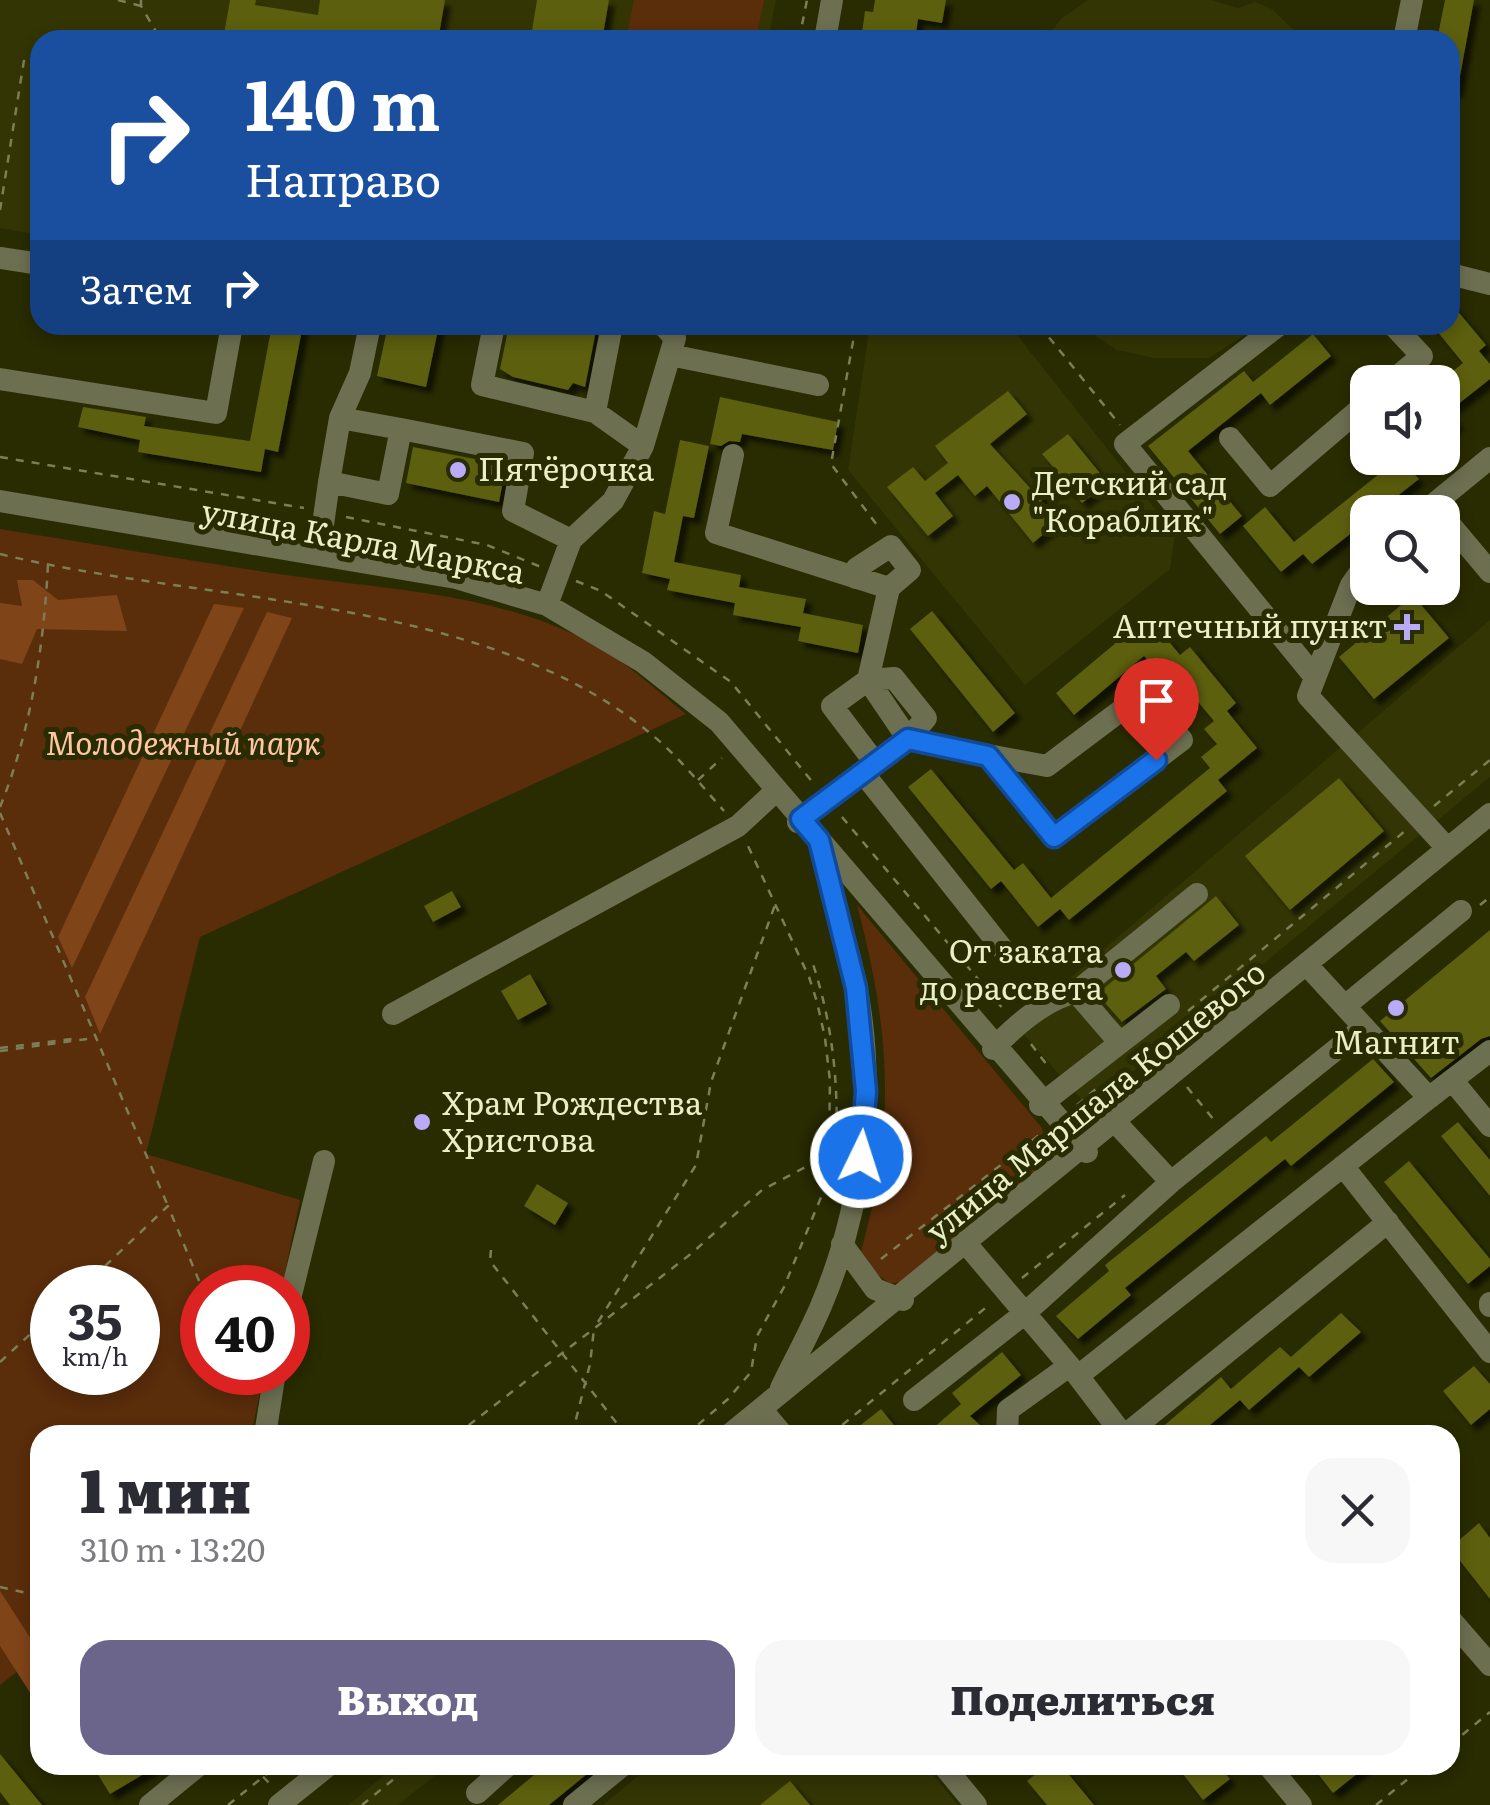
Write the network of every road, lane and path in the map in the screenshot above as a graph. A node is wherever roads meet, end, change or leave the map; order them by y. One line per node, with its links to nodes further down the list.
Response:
1 (118, 0): 6 (path)
2 (141, 0): 6 (path)
3 (807, 0): 8 (path)
4 (832, 0): 9 (street)
5 (1412, 0): 10 (street)
6 (140, 6): 7 (path)
7 (155, 30)
8 (801, 30)
9 (828, 30)
10 (1406, 30)
11 (25, 54): 12 (path)
12 (0, 210)
13 (0, 258): 14 (street)
14 (30, 262)
15 (1460, 276): 16 (street)
16 (1490, 284)
17 (230, 335): 28 (street)
18 (368, 335): 32 (street)
19 (492, 335): 30 (street)
20 (610, 335): 30 (street)
21 (673, 335): 26 (street)
22 (854, 335): 47 (path)
23 (1047, 335): 35 (path)
24 (1266, 335): 35 (street)
25 (1402, 335): 27 (street)
26 (670, 355): 29 (street); 36 (street)
27 (1411, 365)
28 (0, 379)
29 (818, 386)
30 (595, 412): 36 (street)
31 (1350, 417): 34 (street)
32 (340, 418): 33 (street); 40 (street)
33 (402, 429): 40 (street); 46 (street)
34 (1230, 438)
35 (1132, 439): 57 (street)
36 (643, 446): 46 (street)
37 (732, 455): 53 (street)
38 (0, 456): 44 (path)
39 (1490, 458): 41 (street)
40 (328, 482): 44 (street)
41 (1452, 495)
42 (0, 501): 49 (street)
43 (0, 510): 65 (street, улица Карла Маркса)
44 (324, 512): 49 (street); 52 (path)
45 (1460, 539): 51 (street)
46 (570, 540): 52 (street)
47 (890, 546): 53 (street); 54 (street)
48 (0, 554): 50 (path)
49 (319, 554): 56 (street)
50 (48, 563): 67 (path); 73 (path)
51 (1490, 572)
52 (558, 574): 56 (street); 66 (path)
53 (856, 578): 54 (street)
54 (889, 588): 58 (street)
55 (1350, 588): 57 (street)
56 (547, 605): 65 (street)
57 (1314, 676): 75 (street)
58 (868, 680): 59 (street); 60 (street); 64 (street)
59 (926, 718): 60 (street); 61 (street)
60 (908, 739): 61 (street); 64 (street)
61 (944, 746): 62 (street)
62 (988, 756): 62 (street)
63 (1490, 760): 68 (path)
64 (870, 769): 66 (street); 79 (street)
65 (775, 792): 71 (street, улица Карла Маркса); 73 (street)
66 (827, 800): 71 (street); 86 (path)
67 (0, 807)
68 (1428, 811)
69 (0, 813): 88 (path)
70 (1490, 817): 75 (street); 81 (street, улица Маршала Кошевого)
71 (799, 820): 74 (street, улица Карла Маркса)
72 (1413, 824): 84 (path)
73 (738, 826): 77 (path); 85 (street)
74 (820, 844): 90 (street, улица Карла Маркса); 108 (street)
75 (1447, 848): 81 (street)
76 (1197, 894): 82 (street)
77 (776, 903): 102 (path); 117 (path)
78 (1461, 911): 83 (street)
79 (1005, 952)
80 (813, 964): 102 (path)
81 (1308, 966): 83 (street); 93 (street, улица Маршала Кошевого); 101 (street)
82 (1076, 992): 86 (street); 89 (street)
83 (1345, 1006): 87 (street)
84 (1176, 1010): 89 (street)
85 (392, 1014)
86 (1016, 1025): 90 (street); 97 (path)
87 (1364, 1027): 96 (street); 105 (street)
88 (96, 1037): 91 (path); 106 (path)
89 (1120, 1043): 97 (street)
90 (994, 1047): 97 (street, улица Карла Маркса)
91 (0, 1049)
92 (1490, 1051): 95 (street)
93 (1179, 1077): 98 (path); 100 (street, улица Маршала Кошевого)
94 (1107, 1079): 97 (path)
95 (1452, 1080): 96 (street); 99 (street)
96 (1429, 1098): 104 (street)
97 (1057, 1107): 101 (street, улица Карла Маркса); 111 (path)
98 (1215, 1121)
99 (1488, 1121)
100 (1119, 1126): 101 (street, улица Маршала Кошевого); 105 (street)
101 (1083, 1151): 109 (street, улица Маршала Кошевого); 115 (street)
102 (828, 1157): 117 (path); 131 (path)
103 (324, 1161): 114 (street)
104 (1343, 1166): 107 (street); 122 (street)
105 (1171, 1182): 116 (street)
106 (168, 1206): 112 (path); 113 (path)
107 (1388, 1222): 119 (street); 137 (street)
108 (842, 1244): 115 (street); 126 (street)
109 (970, 1247): 115 (street, улица Маршала Кошевого); 116 (street)
110 (490, 1250): 120 (path)
111 (877, 1262)
112 (106, 1265)
113 (192, 1265)
114 (299, 1265)
115 (900, 1299): 126 (street, улица Маршала Кошевого)
116 (1024, 1314): 122 (street); 125 (street)
117 (594, 1328): 120 (path); 123 (path)
118 (30, 1334): 121 (path)
119 (1490, 1352)
120 (562, 1353): 123 (path); 128 (path)
121 (0, 1362)
122 (1074, 1372): 135 (street); 136 (street)
123 (586, 1384): 129 (path); 130 (path)
124 (270, 1395): 127 (street)
125 (914, 1400)
126 (773, 1407): 132 (street); 133 (street, улица Маршала Кошевого); 134 (street)
127 (266, 1425)
128 (469, 1425)
129 (575, 1425)
130 (618, 1425)
131 (698, 1425)
132 (745, 1425)
133 (754, 1425)
134 (779, 1425)
135 (1007, 1425)
136 (1116, 1425)
137 (1136, 1425)
138 (0, 1587): 139 (path)
139 (30, 1594)
140 (1460, 1630): 141 (street)
141 (1490, 1665)
142 (1490, 1712): 143 (path)
143 (1460, 1737)
144 (183, 1775): 156 (street)
145 (266, 1775): 154 (path)
146 (317, 1775): 158 (street)
147 (328, 1775): 159 (street)
148 (399, 1775): 160 (path)
149 (497, 1775): 155 (street)
150 (611, 1775): 161 (street)
151 (951, 1775): 162 (street)
152 (1276, 1775): 163 (street)
153 (1413, 1775): 164 (path)
154 (263, 1777): 157 (path)
155 (476, 1793)
156 (139, 1803)
157 (228, 1805)
158 (280, 1805)
159 (291, 1805)
160 (362, 1805)
161 (574, 1805)
162 (976, 1805)
163 (1301, 1805)
164 (1376, 1805)

